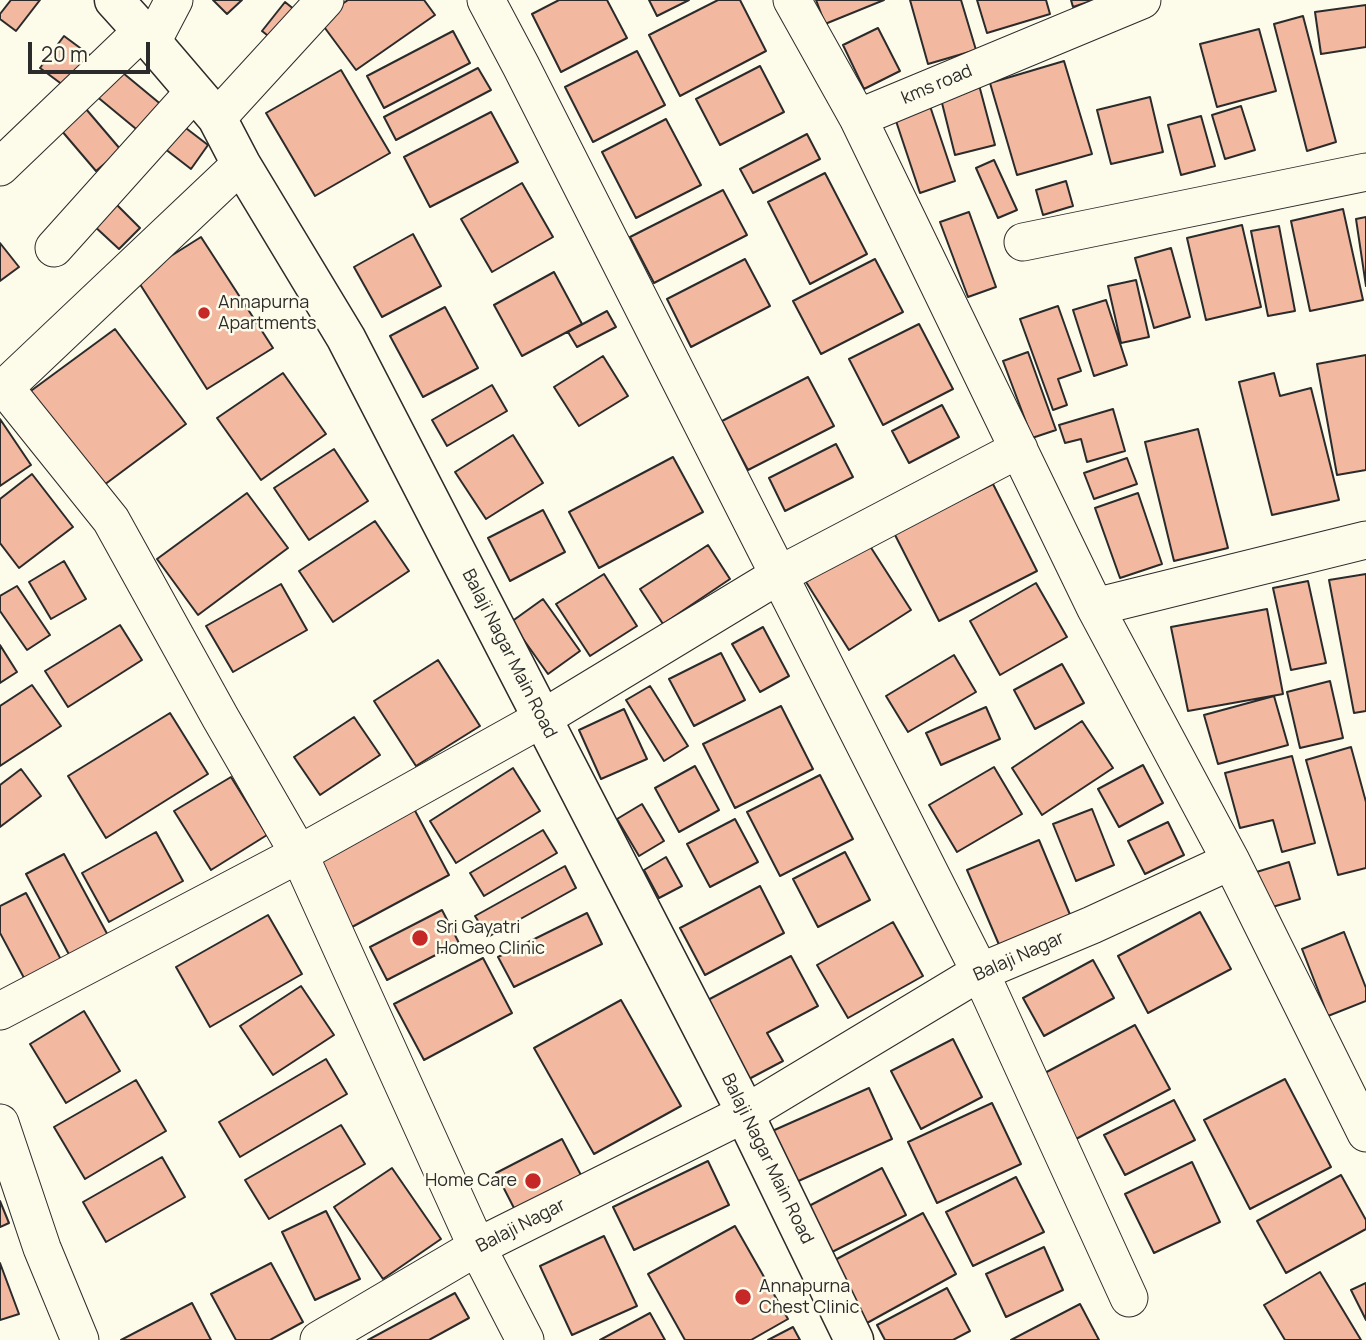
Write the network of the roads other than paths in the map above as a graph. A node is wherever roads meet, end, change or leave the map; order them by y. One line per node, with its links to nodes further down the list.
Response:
1 (114, 0): 7 (street, Balaji Nagar Main Road)
2 (174, 0): 7 (street)
3 (325, 0): 8 (street)
4 (486, 0): 18 (street)
5 (792, 0): 9 (street)
6 (1142, 0): 9 (street, kms road)
7 (147, 36): 8 (street, Balaji Nagar Main Road); 11 (street)
8 (206, 105): 10 (street, Balaji Nagar Main Road); 14 (street)
9 (858, 118): 16 (street)
10 (241, 164): 15 (street); 20 (street, Balaji Nagar Main Road)
11 (0, 167)
12 (1366, 173): 13 (street)
13 (1023, 242)
14 (54, 248)
15 (3, 390): 21 (street)
16 (1019, 449): 18 (street); 19 (street)
17 (1366, 540): 19 (street)
18 (779, 575): 20 (street); 23 (street)
19 (1095, 607): 22 (street)
20 (542, 718): 21 (street); 25 (street, Balaji Nagar Main Road)
21 (299, 854): 24 (street); 28 (street)
22 (1231, 861): 23 (street, Balaji Nagar); 27 (street)
23 (980, 972): 25 (street, Balaji Nagar); 29 (street)
24 (0, 1011)
25 (746, 1113): 28 (street, Balaji Nagar); 33 (street, Balaji Nagar Main Road)
26 (0, 1123): 30 (street)
27 (1366, 1133)
28 (477, 1247): 31 (street, Balaji Nagar); 32 (street)
29 (1129, 1298)
30 (80, 1340)
31 (319, 1340)
32 (525, 1340)
33 (854, 1340)

